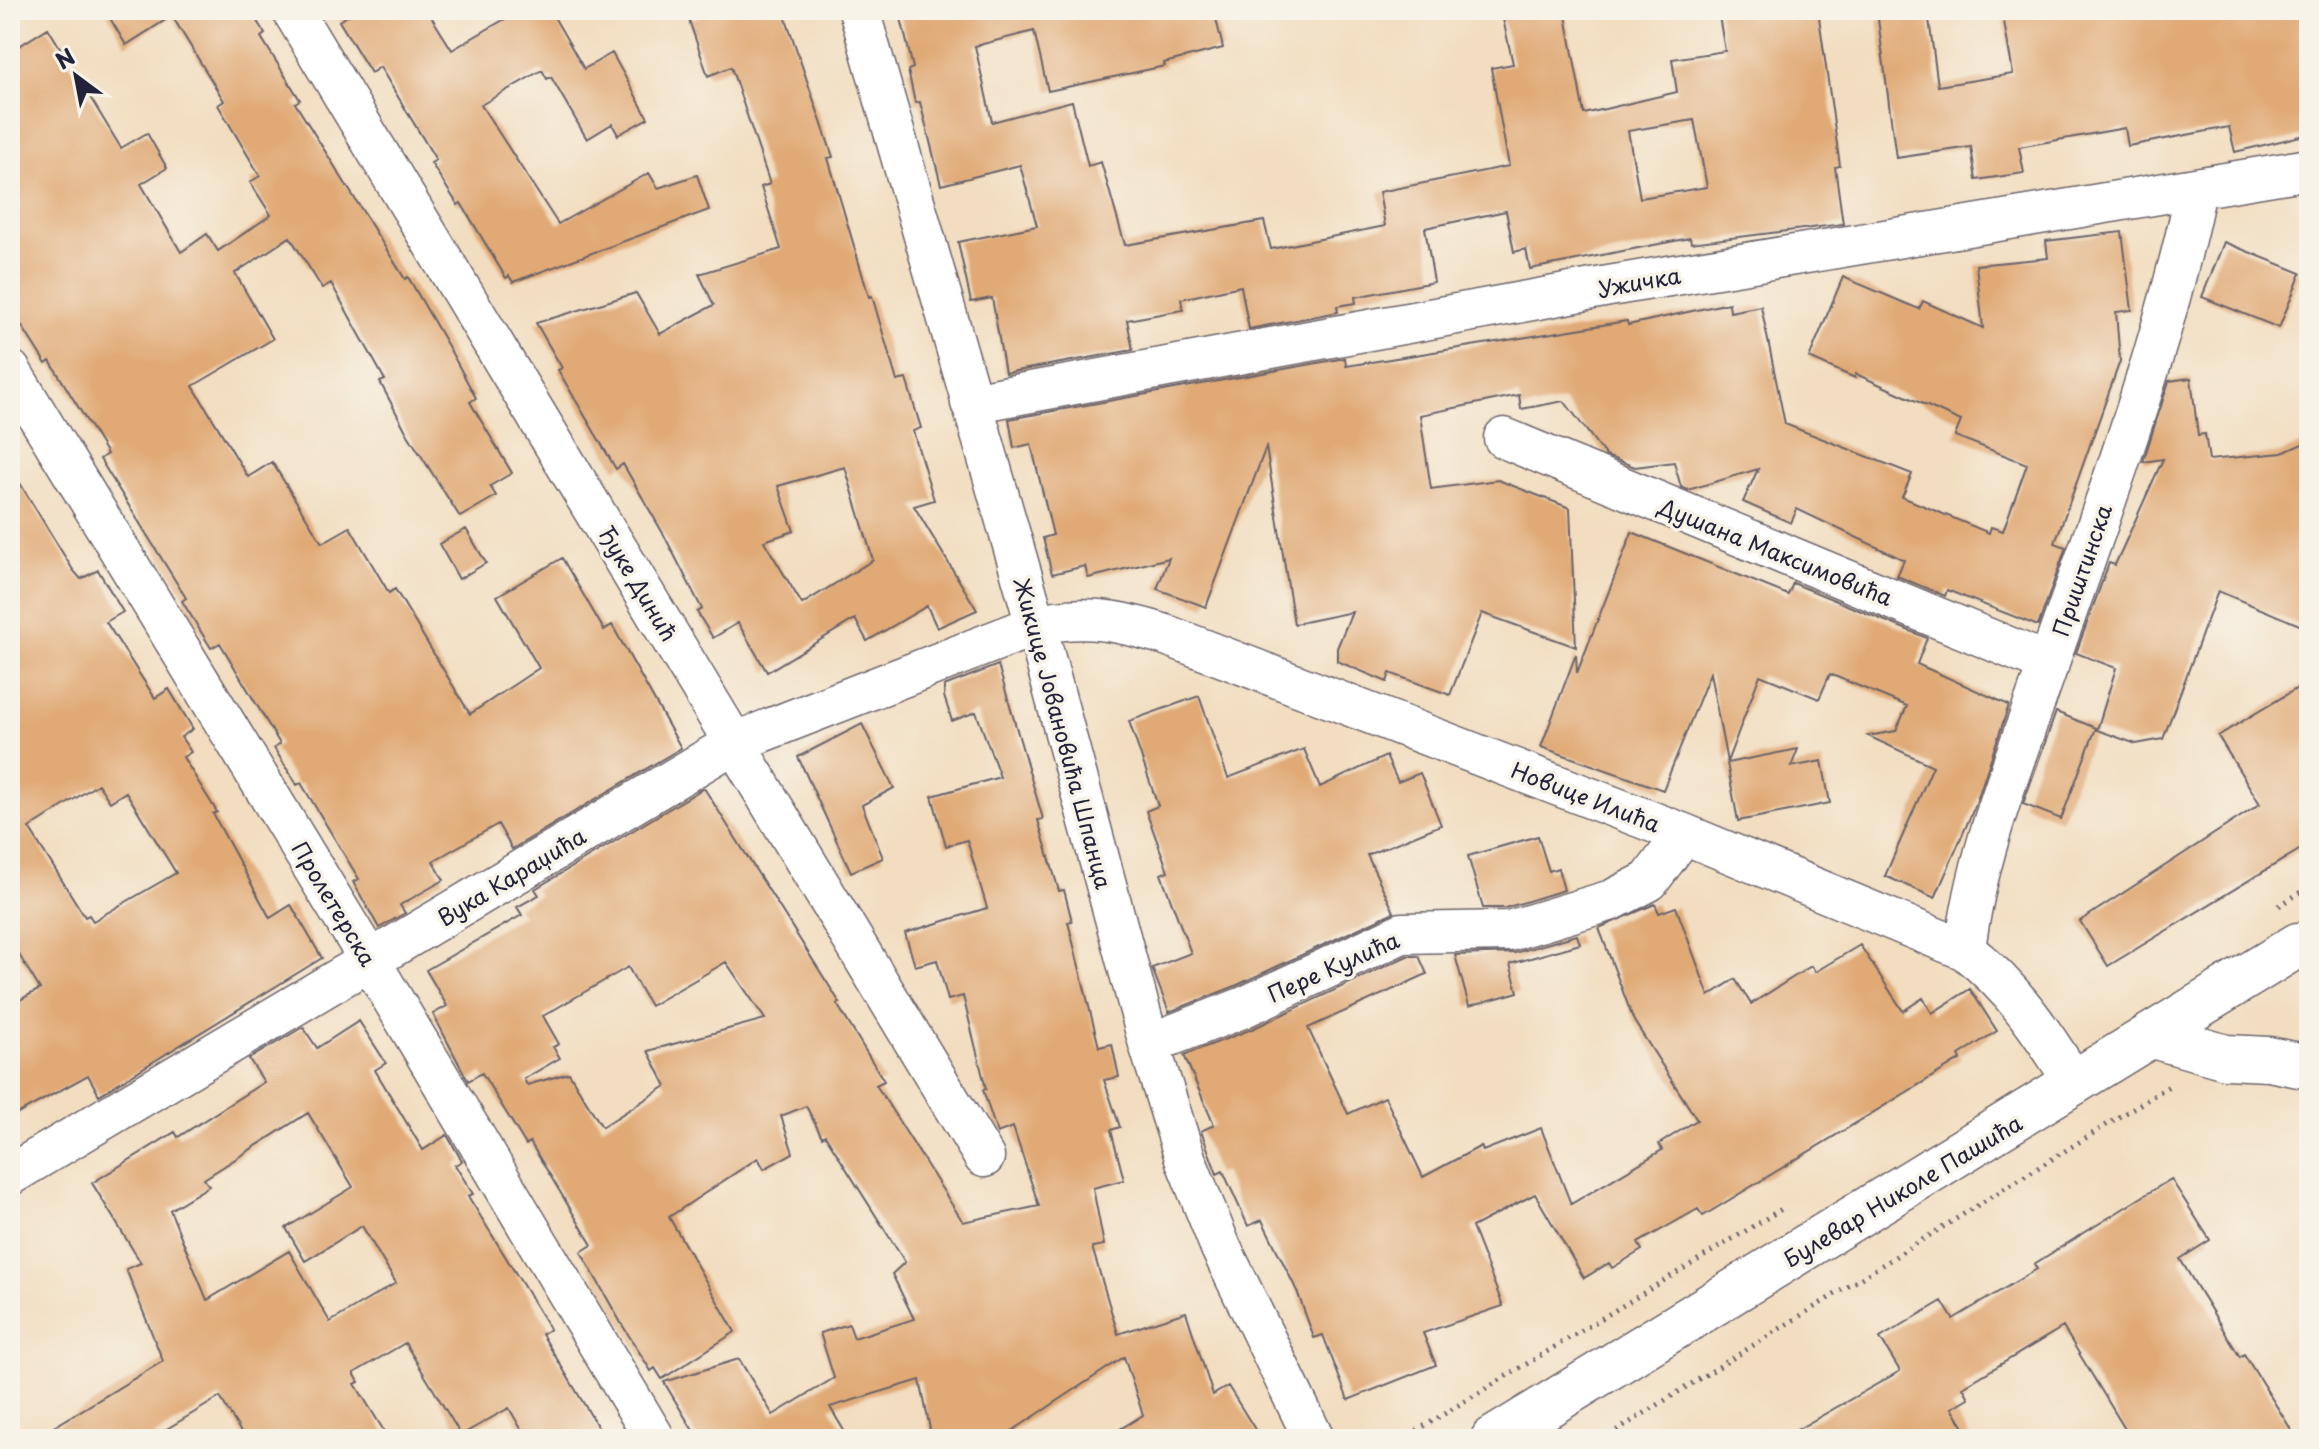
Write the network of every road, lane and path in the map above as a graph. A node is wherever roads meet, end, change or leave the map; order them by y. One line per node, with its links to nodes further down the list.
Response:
1 (292, 10): 10 (street, Ђуке Динић)
2 (859, 10): 6 (street, Жикице Јовановића Шпанца)
3 (2309, 169): 4 (street, Ужичка)
4 (2196, 190): 6 (street, Ужичка); 9 (street, Приштинска)
5 (10, 370): 14 (street, Пролетерска)
6 (971, 403): 8 (street, Жикице Јовановића Шпанца)
7 (1504, 438): 9 (street, Душана Максимовића)
8 (1036, 625): 10 (street, Вука Караџића); 11 (street, Новице Илића); 16 (street, Жикице Јовановића Шпанца)
9 (2049, 664): 12 (street, Приштинска)
10 (736, 742): 14 (street, Вука Караџића); 20 (street, Ђуке Динић)
11 (1684, 834): 12 (street, Новице Илића); 16 (street, Пере Кулића)
12 (1965, 950): 18 (street, Новице Илића)
13 (2306, 953): 15 (main road, Булевар Николе Пашића)
14 (370, 961): 21 (street, Вука Караџића); 22 (street, Пролетерска)
15 (2153, 1036): 17 (main road); 18 (main road, Булевар Николе Пашића)
16 (1149, 1044): 23 (street, Жикице Јовановића Шпанца)
17 (2309, 1067)
18 (2075, 1084): 24 (main road, Булевар Николе Пашића)
19 (2165, 1087): 25 (path)
20 (984, 1157)
21 (10, 1175)
22 (655, 1439)
23 (1314, 1439)
24 (1493, 1439)
25 (1603, 1439)

